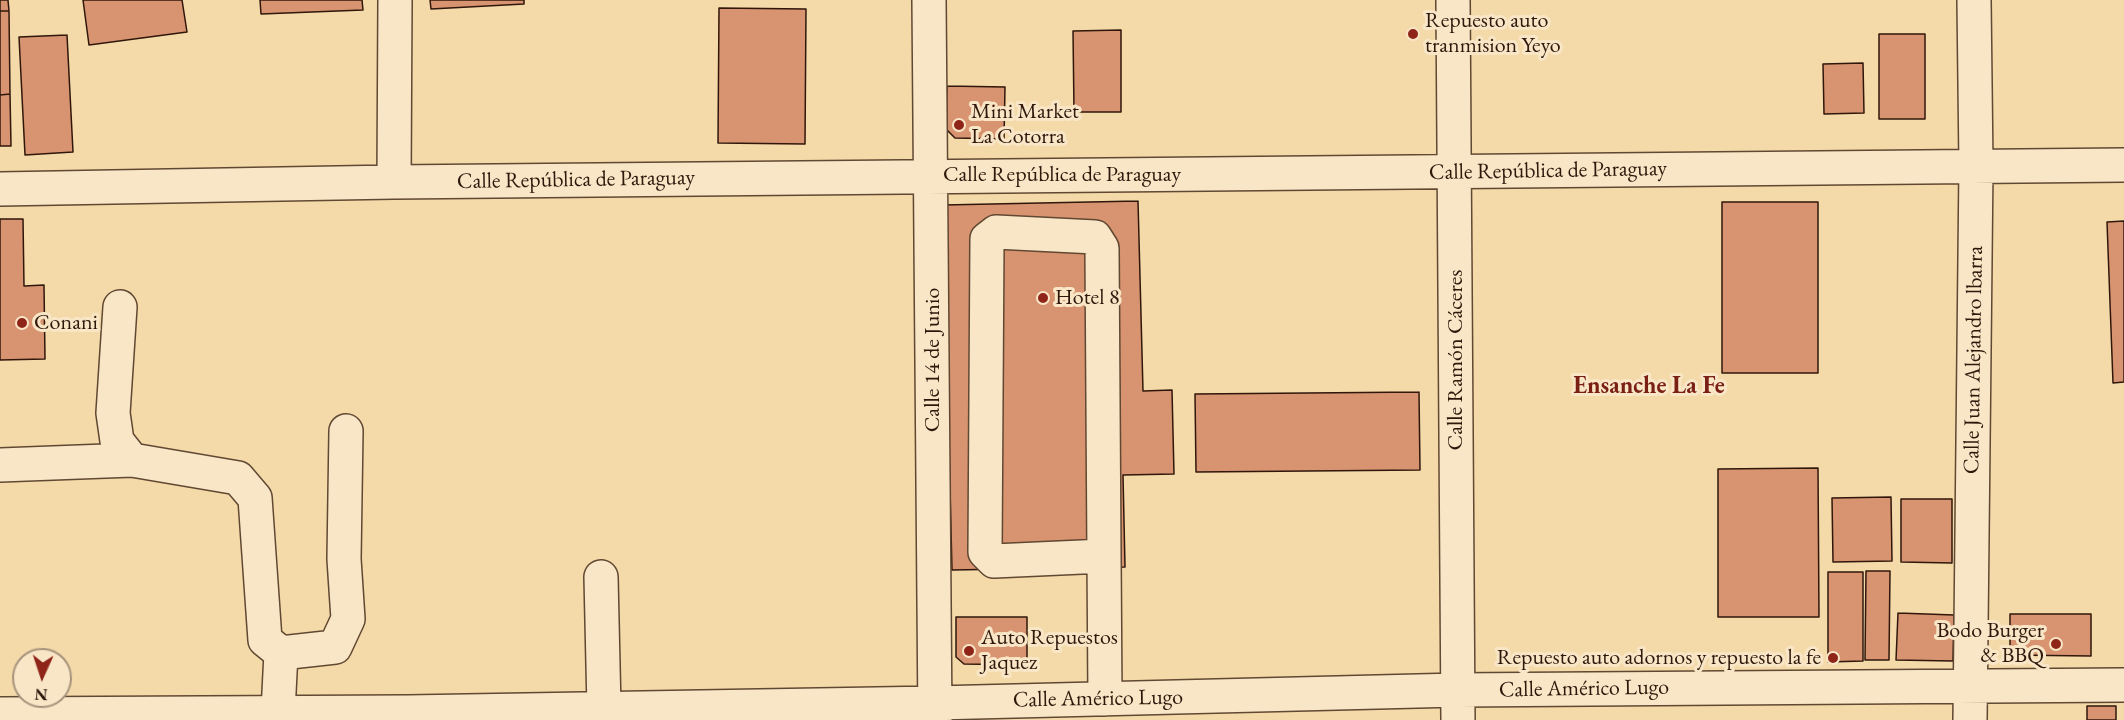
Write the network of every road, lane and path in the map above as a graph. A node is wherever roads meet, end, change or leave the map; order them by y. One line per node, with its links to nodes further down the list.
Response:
1 (395, 0): 9 (street)
2 (929, 0): 8 (street, Calle 14 de Junio)
3 (1453, 0): 7 (street, Calle Ramón Cáceres)
4 (1974, 0): 5 (street, Calle Juan Alejandro lbarra)
5 (1976, 165): 6 (street, Calle República de Paraguay); 7 (street, Calle República de Paraguay); 19 (street, Calle Juan Alejandro lbarra)
6 (2124, 165)
7 (1455, 173): 8 (street, Calle República de Paraguay); 21 (street, Calle Ramón Cáceres)
8 (932, 176): 9 (street, Calle República de Paraguay); 24 (street, Calle 14 de Junio)
9 (394, 182): 10 (street, Calle República de Paraguay)
10 (0, 189)
11 (120, 307): 13 (street)
12 (346, 431): 17 (street)
13 (132, 459): 14 (street); 17 (street)
14 (0, 465)
15 (1104, 556): 15 (street); 20 (street)
16 (601, 578): 22 (street)
17 (281, 653): 23 (street)
18 (2124, 685): 19 (street, Calle Américo Lugo)
19 (1970, 686): 21 (street, Calle Américo Lugo); 27 (street, Calle Juan Alejandro lbarra)
20 (1105, 699): 21 (street, Calle Américo Lugo); 24 (street, Calle Américo Lugo)
21 (1458, 705)
22 (604, 709): 24 (street, Calle Américo Lugo); 26 (street, Calle Américo Lugo)
23 (278, 712): 25 (street, Calle Américo Lugo); 26 (street, Calle Américo Lugo)
24 (936, 712)
25 (0, 714)
26 (408, 716)
27 (1970, 720)

